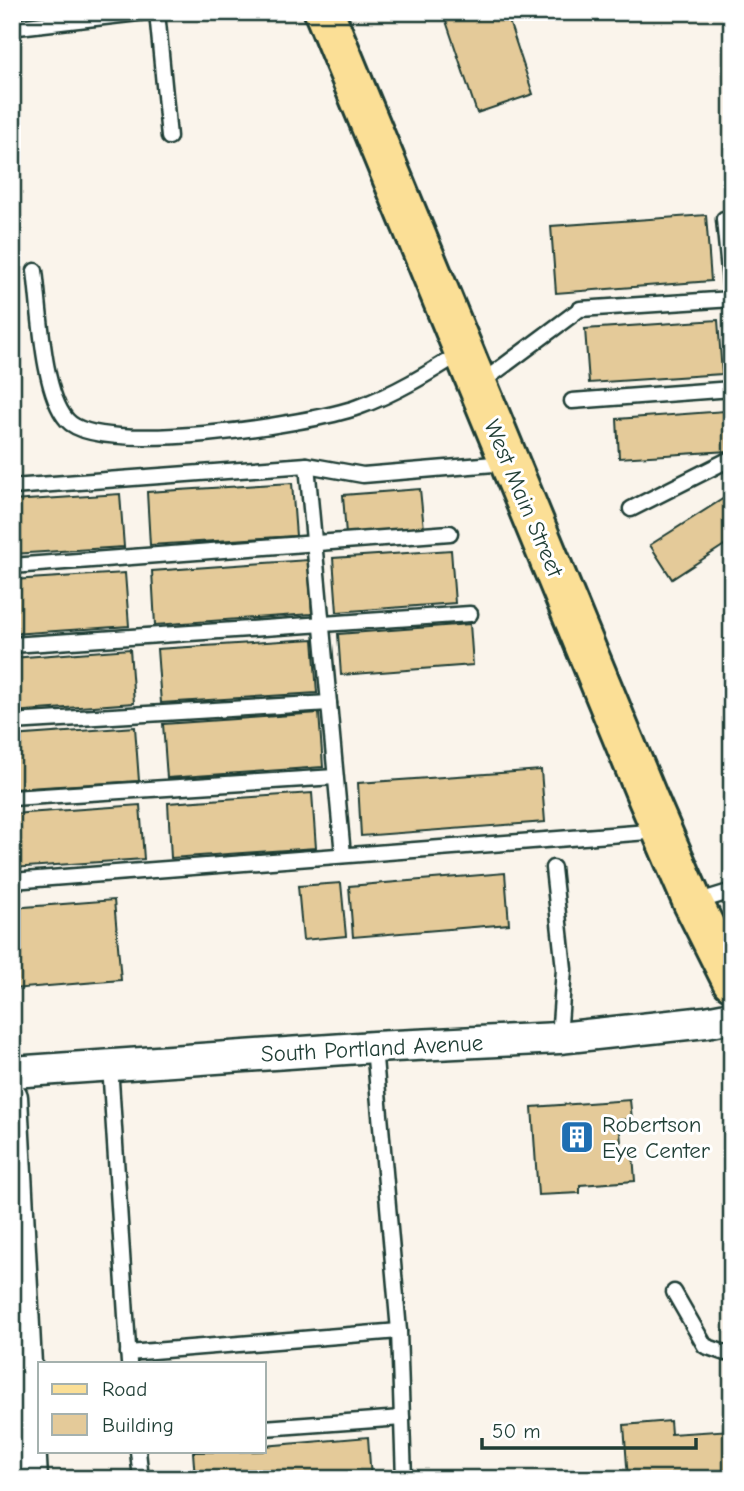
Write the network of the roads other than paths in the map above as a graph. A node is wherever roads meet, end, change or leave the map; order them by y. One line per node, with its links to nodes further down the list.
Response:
1 (147, 12): 4 (lane)
2 (157, 12): 5 (lane)
3 (324, 12): 9 (main road, West Main Street)
4 (18, 27)
5 (169, 137)
6 (724, 219): 8 (lane)
7 (35, 271): 9 (lane)
8 (732, 300): 10 (lane)
9 (463, 352): 10 (main road, West Main Street)
10 (477, 386): 14 (main road, West Main Street)
11 (732, 389): 12 (lane)
12 (572, 401)
13 (732, 458): 17 (lane)
14 (509, 462): 15 (lane); 28 (main road, West Main Street)
15 (307, 465): 16 (lane); 19 (lane)
16 (12, 486)
17 (631, 509)
18 (450, 533): 19 (lane)
19 (314, 543): 20 (lane); 22 (lane)
20 (12, 566)
21 (470, 614): 22 (lane)
22 (322, 624): 23 (lane); 24 (lane)
23 (12, 645)
24 (329, 703): 25 (lane); 26 (lane)
25 (12, 722)
26 (335, 777): 27 (lane); 29 (lane)
27 (12, 799)
28 (662, 831): 29 (lane); 33 (main road, West Main Street)
29 (343, 855): 31 (lane)
30 (553, 868): 36 (lane)
31 (12, 881)
32 (732, 891): 33 (lane)
33 (693, 903): 34 (main road, West Main Street)
34 (729, 969)
35 (732, 1017): 36 (street, South Portland Avenue)
36 (559, 1038): 37 (street, South Portland Avenue)
37 (374, 1047): 38 (street, South Portland Avenue); 42 (lane)
38 (110, 1065): 39 (street, South Portland Avenue); 44 (lane)
39 (12, 1072)
40 (12, 1097): 48 (street)
41 (674, 1292): 43 (lane)
42 (399, 1331): 44 (lane); 45 (lane)
43 (732, 1352)
44 (128, 1358)
45 (402, 1419): 46 (lane); 50 (lane)
46 (266, 1428)
47 (138, 1452): 49 (lane)
48 (32, 1479)
49 (141, 1479)
50 (404, 1479)

